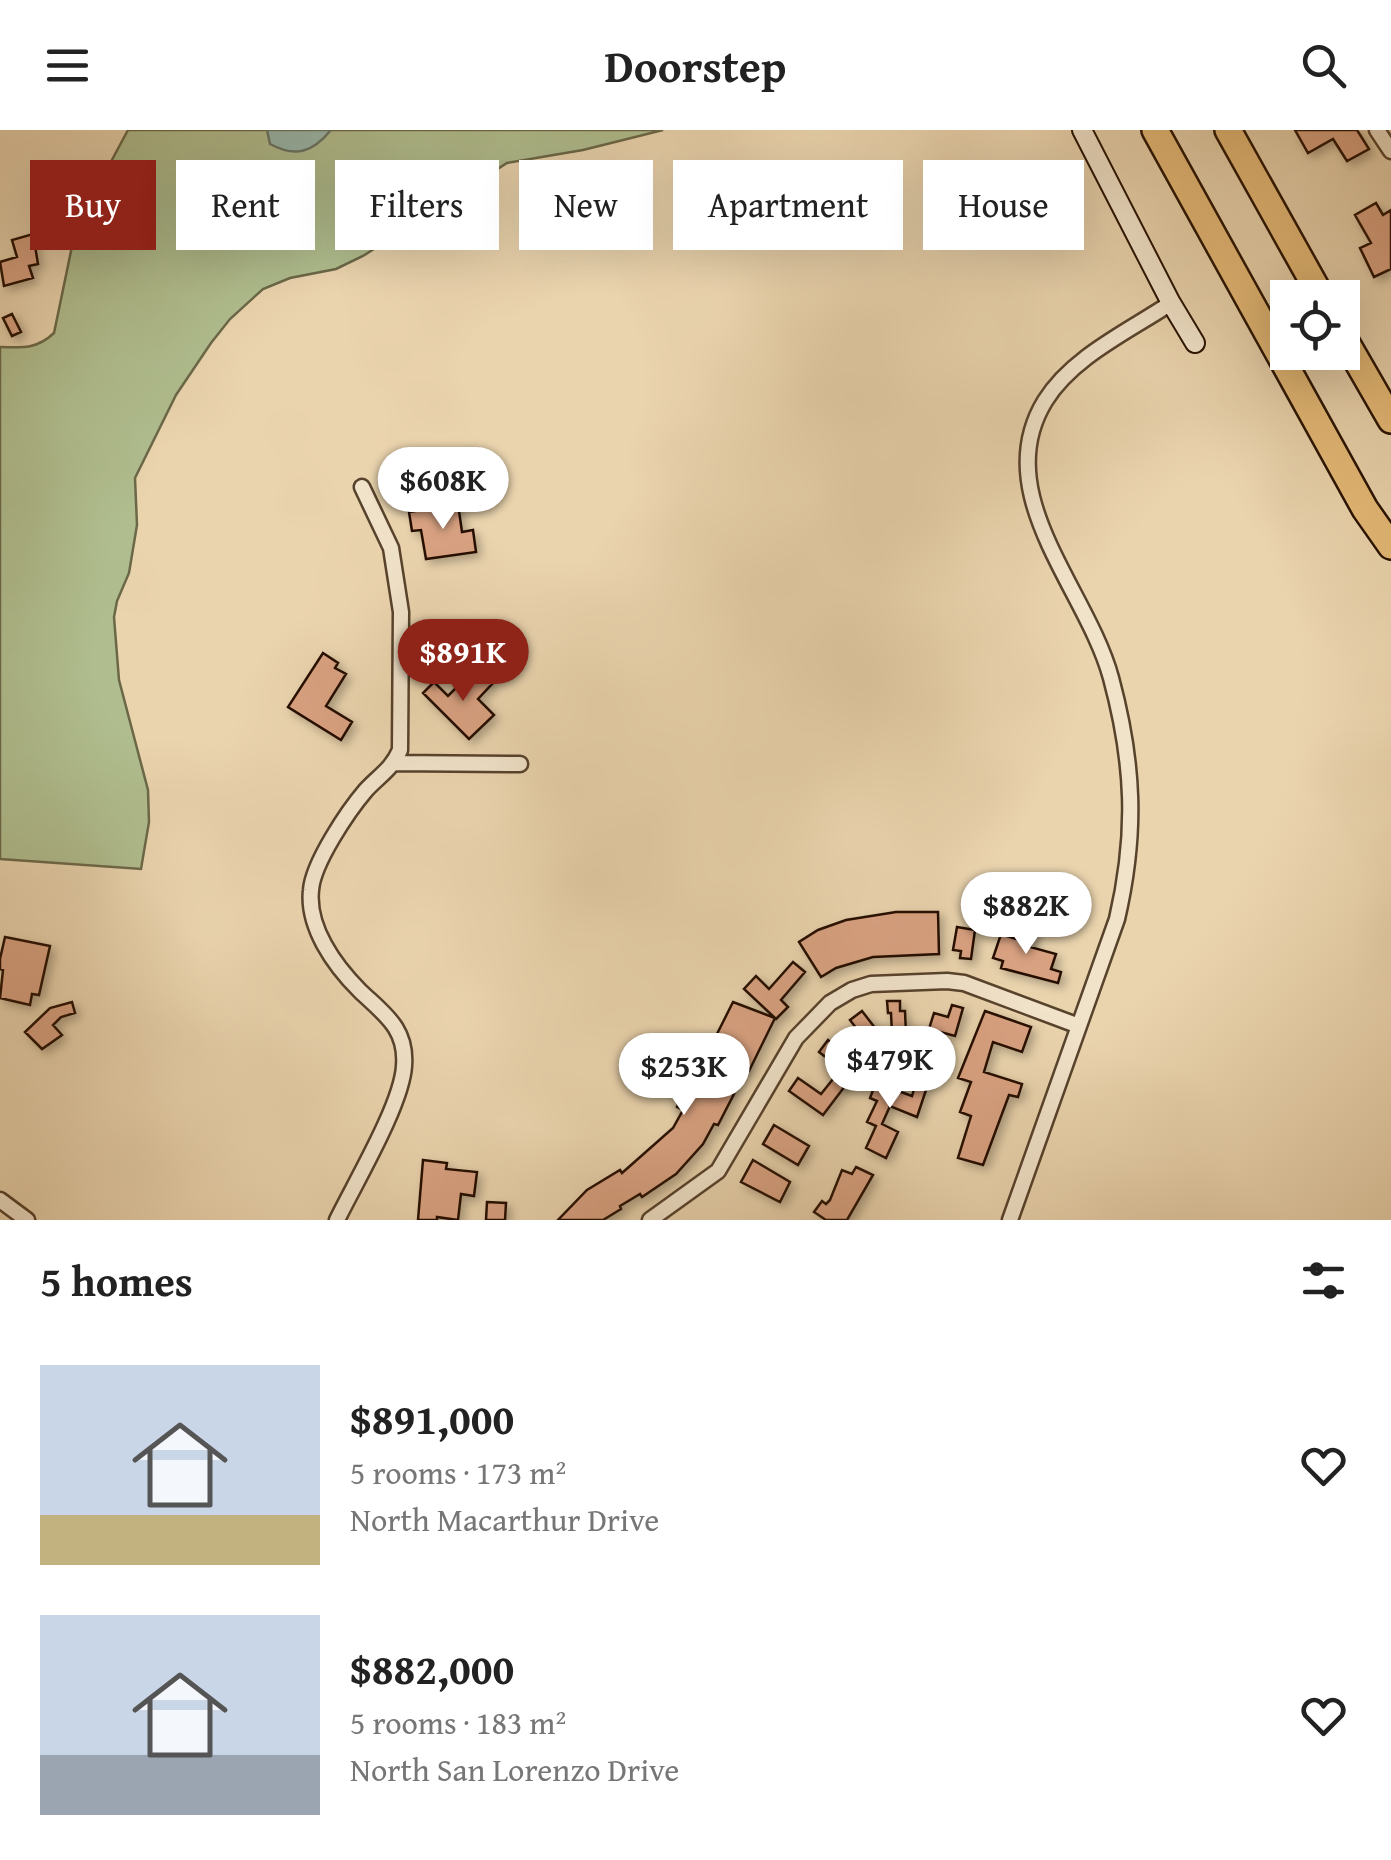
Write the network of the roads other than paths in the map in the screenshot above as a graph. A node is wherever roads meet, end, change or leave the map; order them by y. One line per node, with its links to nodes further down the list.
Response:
1 (1082, 130): 7 (street)
2 (1156, 130): 12 (highway)
3 (1228, 130): 6 (highway)
4 (1377, 130): 5 (street)
5 (1391, 152)
6 (1312, 280)
7 (1171, 304): 8 (street); 15 (street)
8 (1195, 343)
9 (1360, 366): 10 (highway)
10 (1391, 420)
11 (362, 487): 13 (street)
12 (1391, 546)
13 (395, 763): 14 (street); 18 (street)
14 (520, 764)
15 (1079, 1026): 19 (street); 20 (street)
16 (0, 1200): 17 (street)
17 (27, 1220)
18 (336, 1220)
19 (650, 1220)
20 (1010, 1220)

